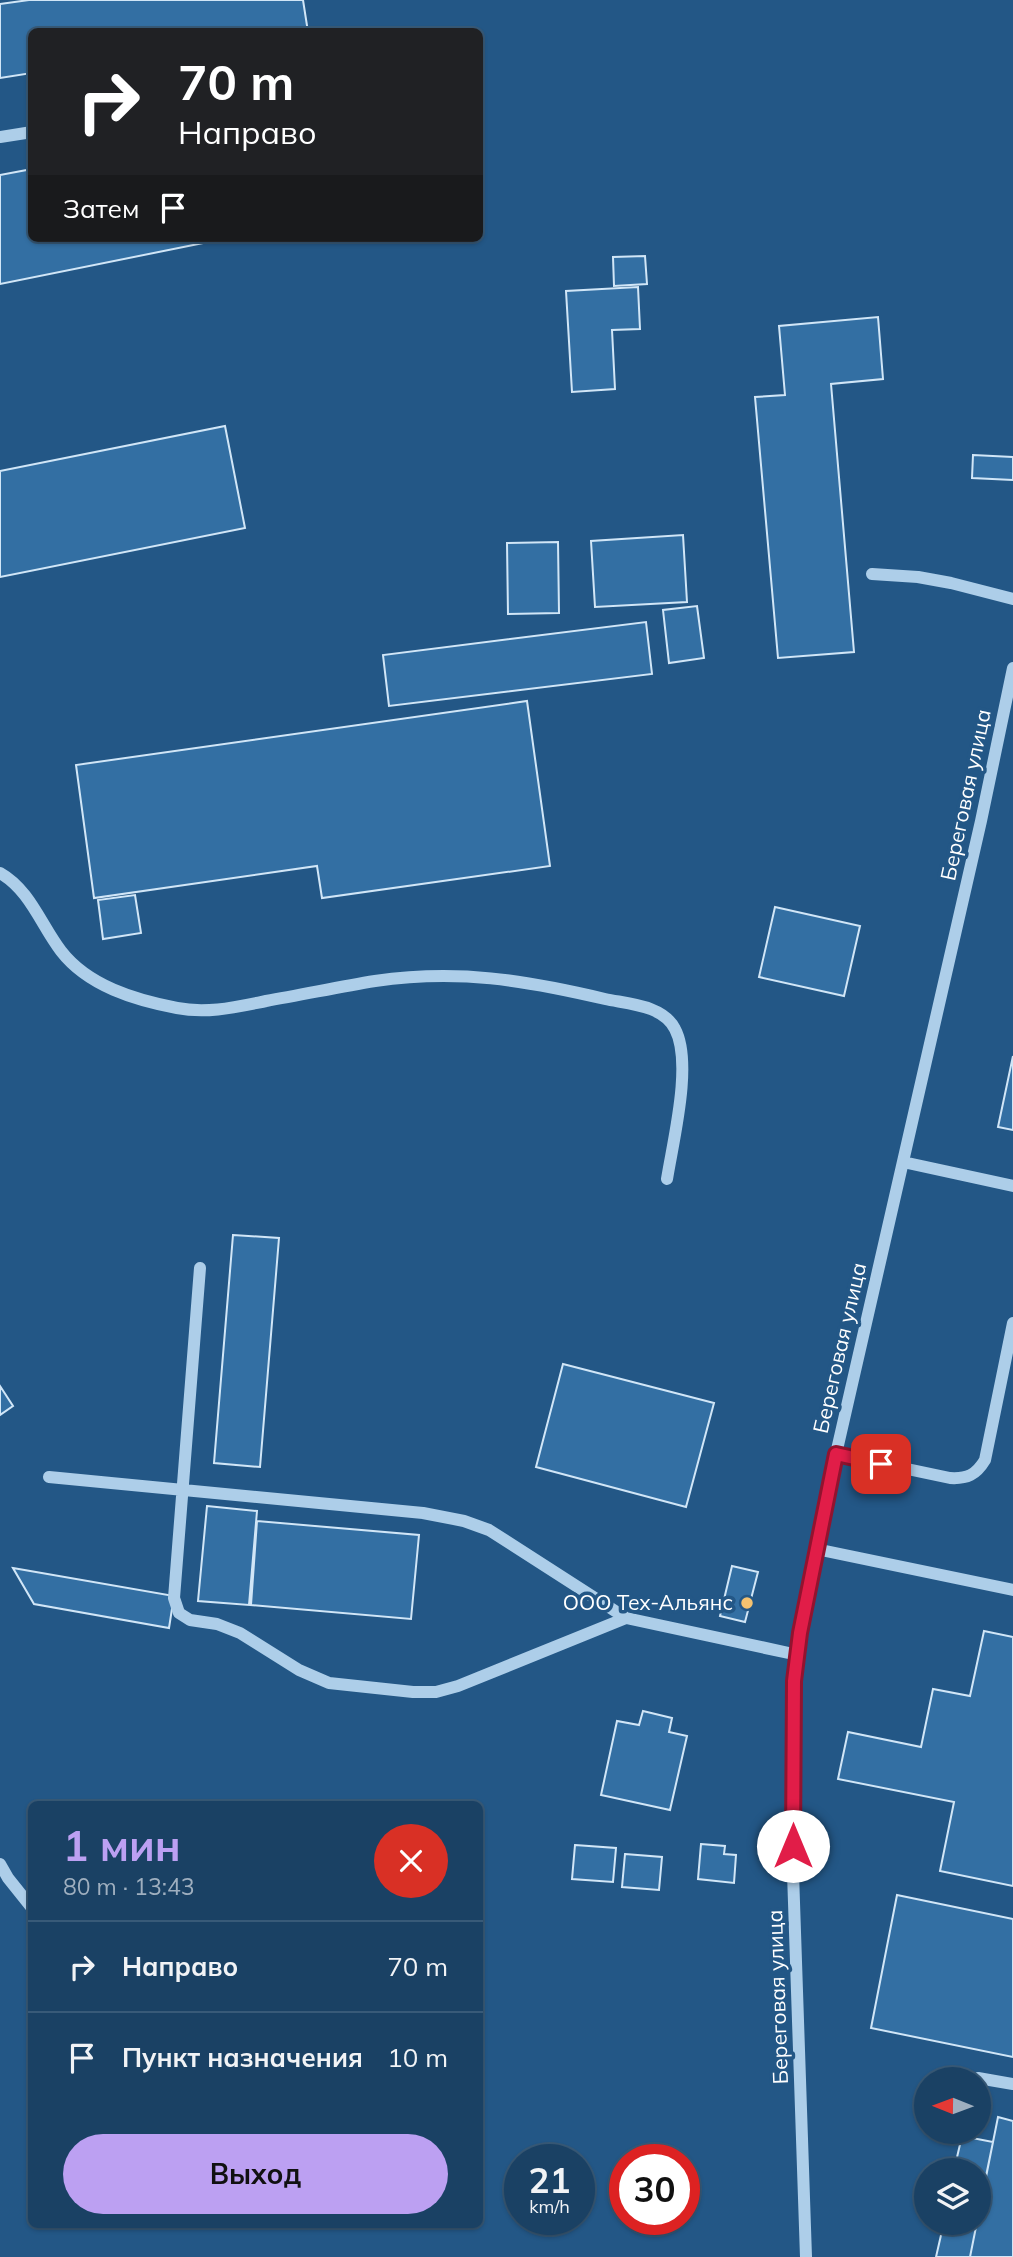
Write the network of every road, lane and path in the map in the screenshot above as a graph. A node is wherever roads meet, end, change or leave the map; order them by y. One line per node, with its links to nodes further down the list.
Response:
1 (28, 133): 2 (street)
2 (0, 137)
3 (872, 574): 4 (street)
4 (1013, 599)
5 (1013, 668): 7 (street, Береговая улица)
6 (0, 873): 8 (street)
7 (903, 1162): 9 (street); 12 (street, Береговая улица)
8 (667, 1180)
9 (1013, 1186)
10 (201, 1268): 14 (street)
11 (1013, 1323): 12 (street)
12 (836, 1454): 15 (street, Береговая улица)
13 (49, 1477): 14 (street)
14 (183, 1490): 17 (street); 17 (street)
15 (816, 1549): 16 (street); 18 (street, Береговая улица)
16 (1013, 1590)
17 (625, 1618): 18 (street)
18 (798, 1656): 23 (street, Береговая улица)
19 (0, 1864): 20 (street)
20 (28, 1903)
21 (991, 2080): 22 (street)
22 (1013, 2084)
23 (806, 2257)

